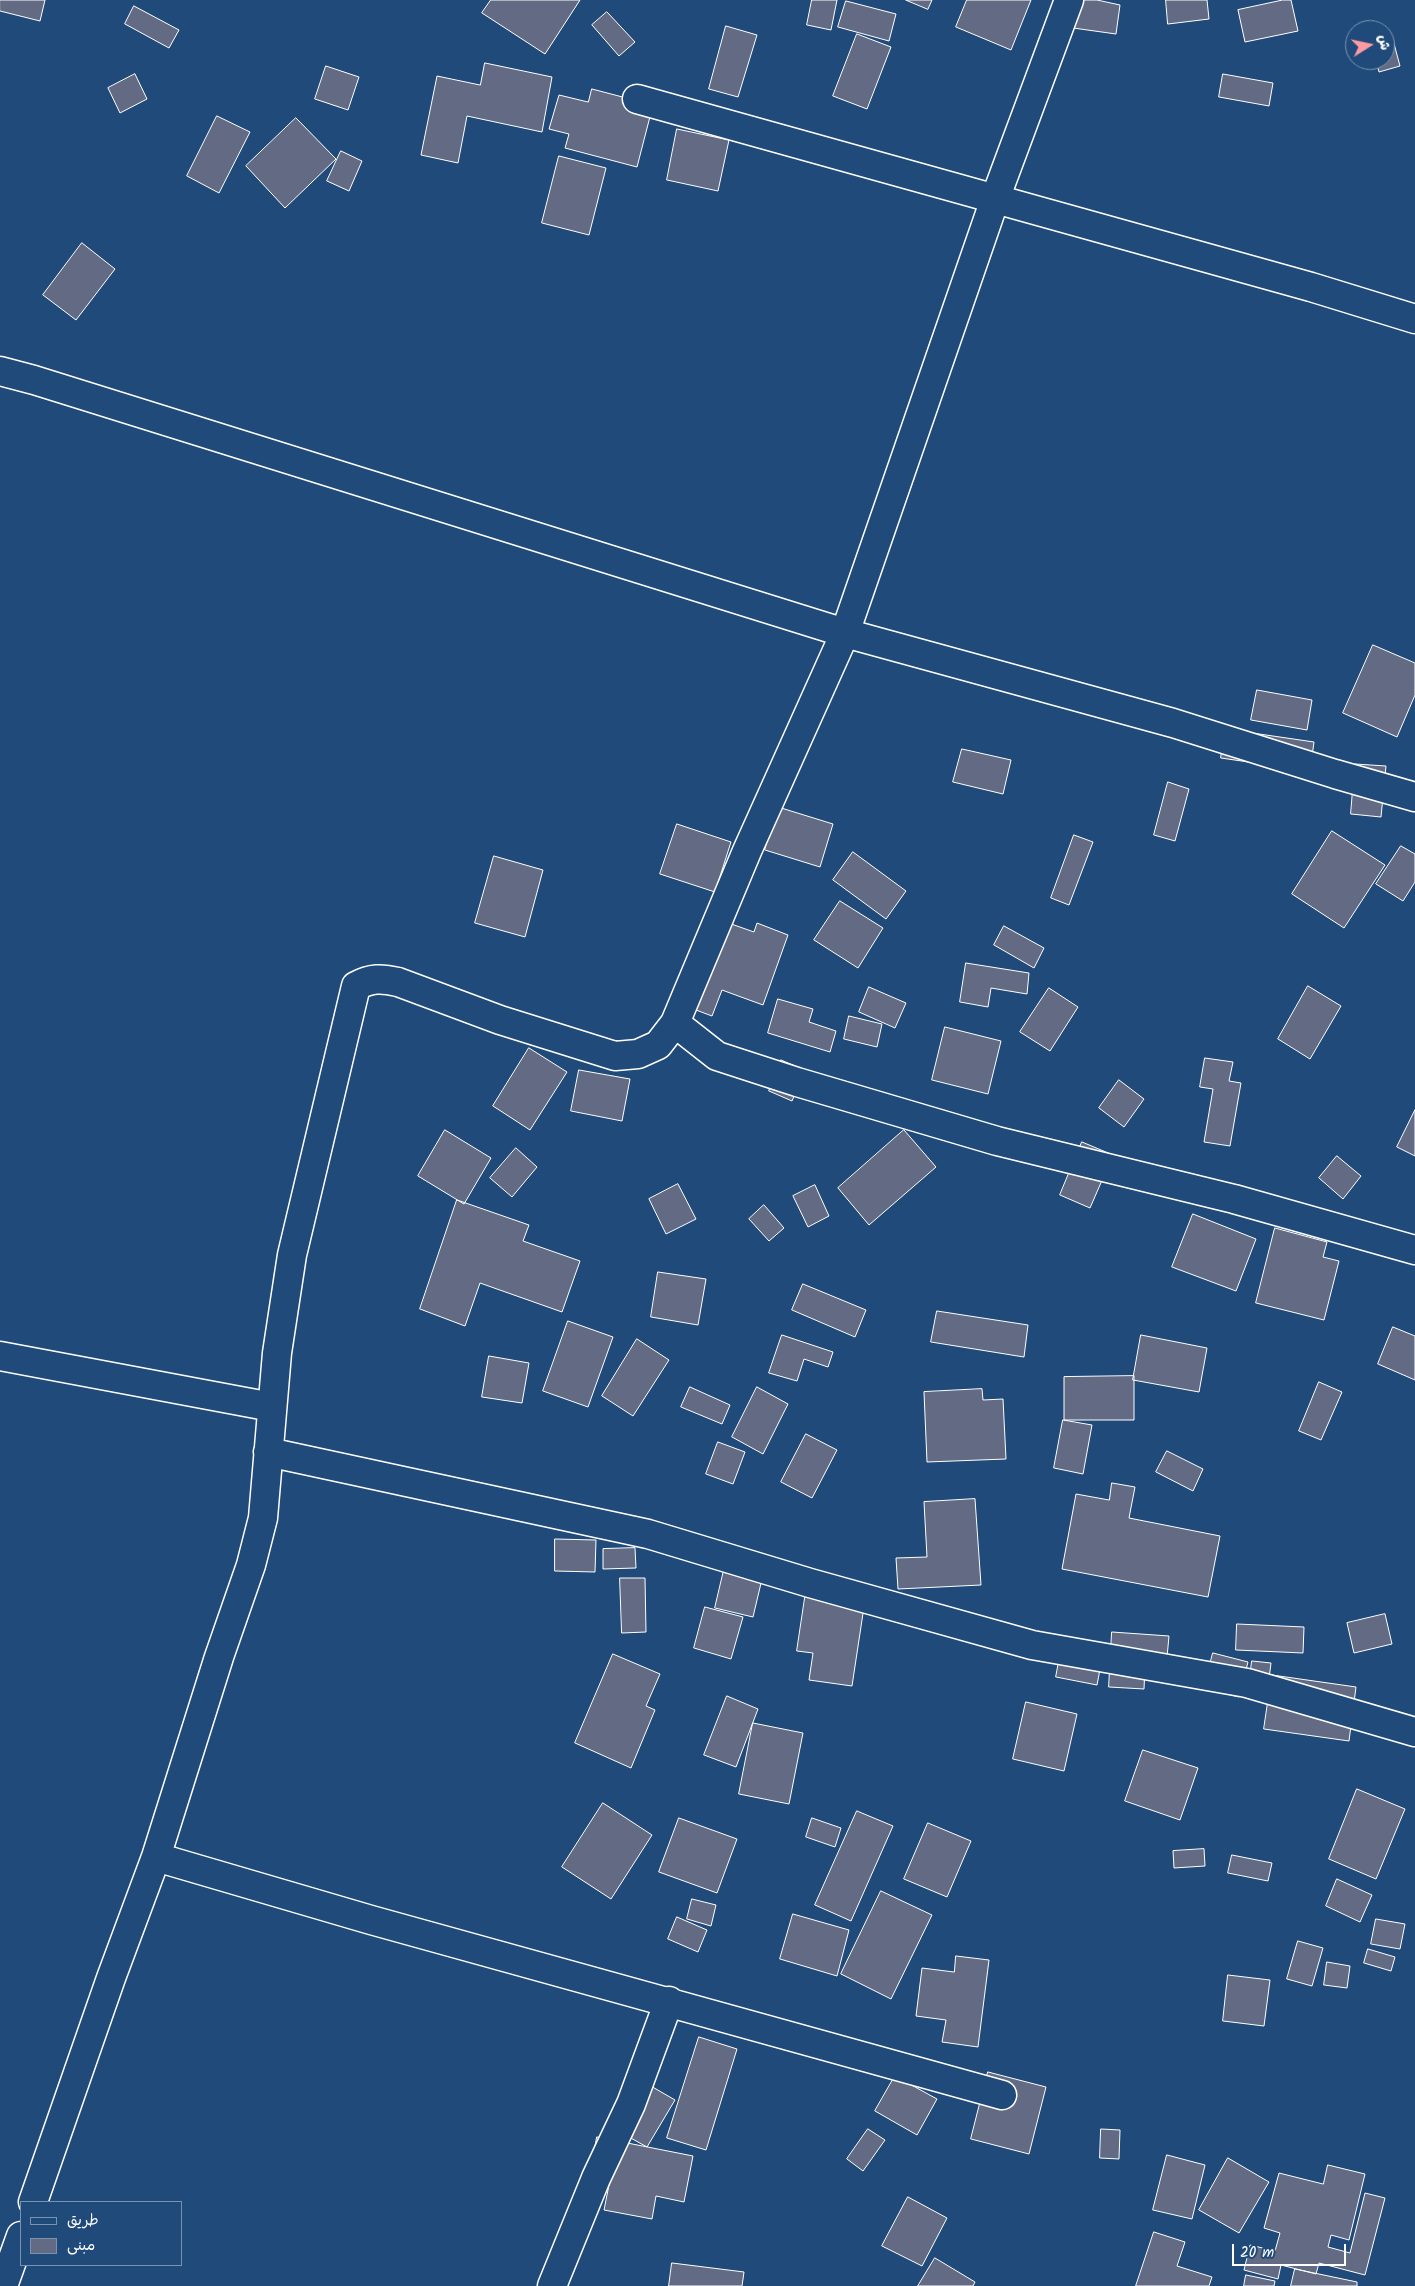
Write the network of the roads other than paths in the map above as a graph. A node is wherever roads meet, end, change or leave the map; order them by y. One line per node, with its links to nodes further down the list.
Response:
1 (1069, 0): 3 (street)
2 (637, 99): 3 (street)
3 (995, 199): 4 (street); 6 (street)
4 (1415, 319)
5 (0, 371): 6 (street)
6 (845, 633): 7 (street); 8 (street)
7 (1415, 797)
8 (675, 1023): 9 (street); 11 (street)
9 (1415, 1250)
10 (0, 1356): 11 (street)
11 (272, 1407): 12 (street)
12 (268, 1452): 13 (street); 14 (street)
13 (1415, 1732)
14 (156, 1857): 15 (street); 17 (street)
15 (669, 2001): 16 (street); 20 (street)
16 (1002, 2095)
17 (33, 2201)
18 (20, 2239): 19 (street)
19 (3, 2286)
20 (552, 2286)

